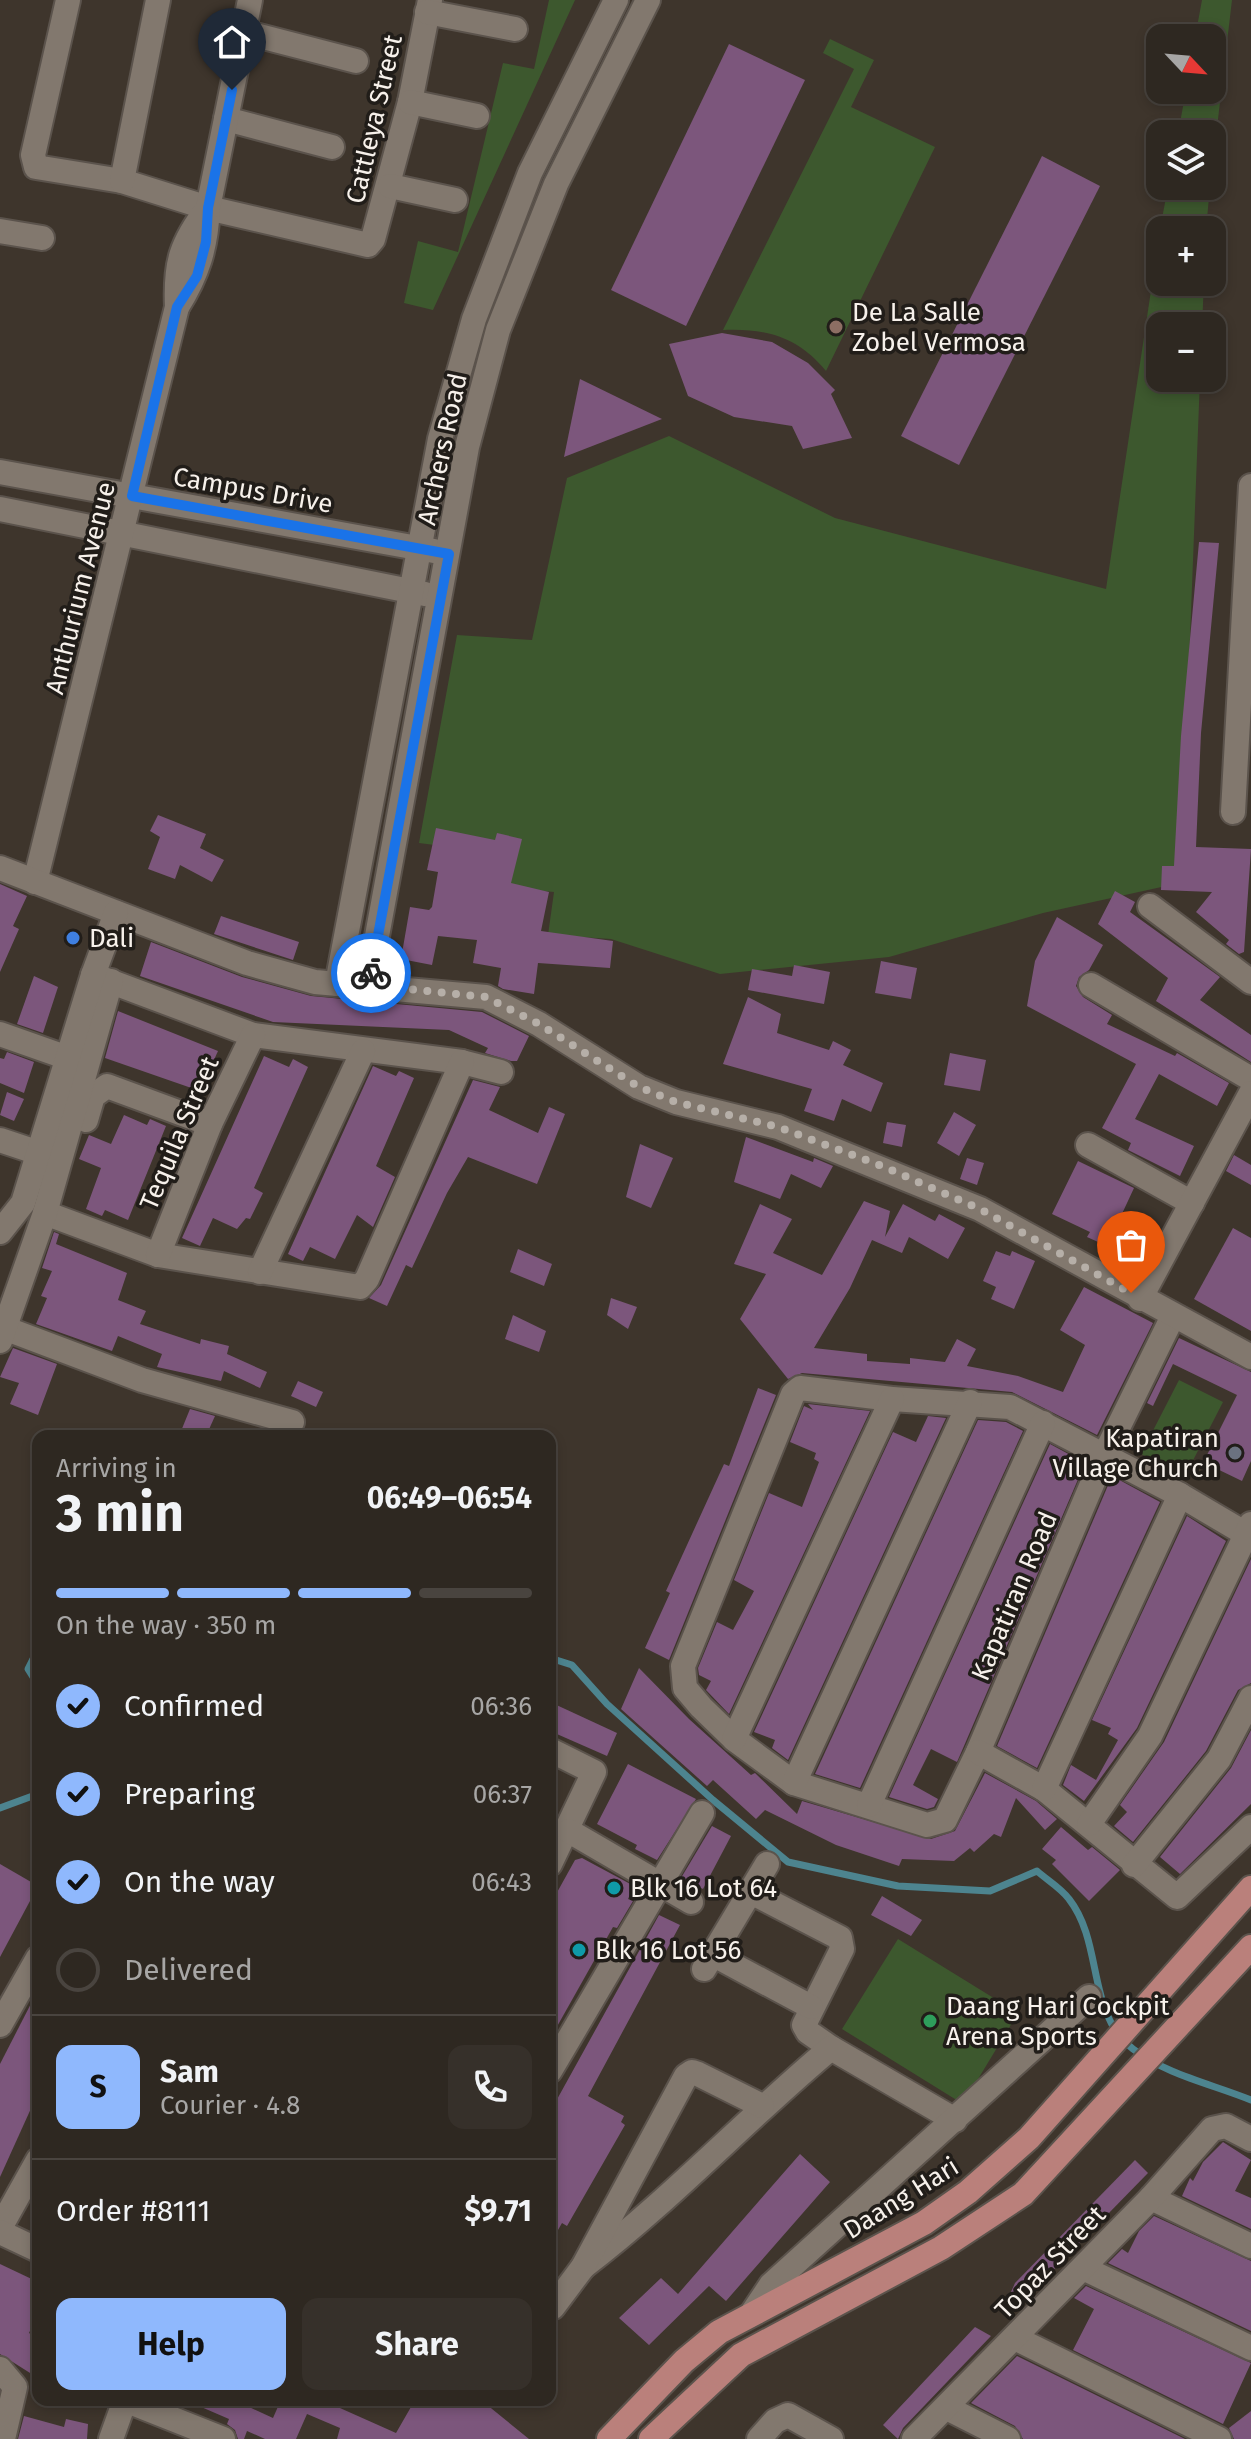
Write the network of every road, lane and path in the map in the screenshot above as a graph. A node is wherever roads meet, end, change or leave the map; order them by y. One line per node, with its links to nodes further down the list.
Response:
1 (68, 0): 14 (street)
2 (158, 0): 14 (street)
3 (250, 0): 8 (street, Anthurium Avenue)
4 (616, 0): 25 (street, Archers Road)
5 (648, 0): 26 (street, Archers Road)
6 (429, 6): 7 (street); 10 (street, Cattleya Street)
7 (515, 29)
8 (244, 32): 9 (street); 12 (street, Anthurium Avenue)
9 (356, 61)
10 (410, 102): 11 (street); 15 (street, Cattleya Street)
11 (477, 116)
12 (226, 119): 13 (street); 17 (street, Anthurium Avenue)
13 (332, 147)
14 (122, 181): 17 (street)
15 (390, 186): 16 (street); 17 (street, Cattleya Street)
16 (455, 200)
17 (208, 208): 22 (street, Anthurium Avenue)
18 (0, 231): 19 (street)
19 (42, 238)
20 (0, 472): 22 (street, Campus Drive)
21 (1251, 486): 29 (street)
22 (132, 496): 24 (street, Anthurium Avenue); 25 (street, Campus Drive)
23 (0, 509): 24 (street)
24 (123, 533): 27 (street); 31 (street, Anthurium Avenue)
25 (419, 549): 26 (street, Campus Drive); 27 (street, Archers Road)
26 (449, 554): 28 (street, Archers Road)
27 (411, 591): 28 (street); 36 (street, Archers Road)
28 (441, 597): 37 (street, Archers Road)
29 (1233, 812)
30 (0, 868): 31 (street)
31 (35, 882): 33 (street)
32 (1150, 906): 35 (street)
33 (116, 913): 34 (street); 36 (street)
34 (102, 978): 40 (street); 42 (street); 52 (street)
35 (1251, 982)
36 (337, 984): 37 (street)
37 (368, 985): 56 (street)
38 (1091, 985): 45 (street)
39 (0, 1034): 42 (street)
40 (253, 1035): 41 (street); 47 (street, Tequila Street)
41 (363, 1051): 43 (street); 55 (street)
42 (68, 1058): 50 (street)
43 (462, 1062): 44 (street); 55 (street)
44 (501, 1072)
45 (1251, 1079)
46 (1251, 1093): 51 (street)
47 (210, 1124): 52 (street); 54 (street, Tequila Street)
48 (0, 1140): 50 (street)
49 (1088, 1145): 51 (street)
50 (39, 1153): 53 (street)
51 (1192, 1203): 56 (street)
52 (50, 1215): 54 (street); 58 (street)
53 (0, 1232)
54 (158, 1255): 55 (street)
55 (260, 1272)
56 (1140, 1299): 57 (street)
57 (1173, 1316): 59 (street); 64 (street, Kapatiran Road)
58 (2, 1334): 62 (street)
59 (1251, 1357)
60 (892, 1399): 61 (street); 68 (street); 68 (street)
61 (970, 1402): 63 (street); 71 (street)
62 (292, 1422)
63 (1043, 1423): 64 (street); 73 (street)
64 (1104, 1456): 65 (street); 69 (street, Kapatiran Road)
65 (1180, 1495): 66 (street); 72 (street)
66 (1249, 1532): 75 (street)
67 (1251, 1698): 80 (street)
68 (734, 1739): 71 (street)
69 (978, 1752): 72 (street); 73 (street, Kapatiran Road)
70 (556, 1753): 77 (street)
71 (794, 1783): 73 (street)
72 (1044, 1789): 75 (street)
73 (869, 1805)
74 (702, 1813): 81 (street)
75 (1089, 1824): 80 (street)
76 (1251, 1827): 80 (street)
77 (569, 1831): 78 (street); 81 (street)
78 (556, 1854)
79 (767, 1864): 83 (street)
80 (1134, 1865)
81 (657, 1885): 84 (street); 91 (street)
82 (1251, 1888): 105 (main road, Daang Hari)
83 (751, 1892): 88 (street); 88 (street)
84 (691, 1902)
85 (1251, 1947): 116 (main road)
86 (32, 1967): 89 (street)
87 (1089, 1997): 93 (street)
88 (811, 2007): 90 (street)
89 (3, 2013)
90 (831, 2048): 92 (street); 93 (street)
91 (556, 2061)
92 (762, 2106): 97 (street); 98 (street)
93 (955, 2120): 105 (street)
94 (1251, 2139): 96 (street, Topaz Street)
95 (32, 2171): 99 (street)
96 (1151, 2198): 100 (street); 103 (street, Topaz Street)
97 (617, 2200): 98 (street); 102 (street)
98 (639, 2224): 102 (street)
99 (0, 2230): 101 (street)
100 (1251, 2246)
101 (32, 2247)
102 (583, 2267): 104 (street)
103 (1083, 2268): 106 (street, Topaz Street); 107 (street)
104 (556, 2303)
105 (753, 2312): 115 (main road, Daang Hari)
106 (1015, 2338): 111 (street, Topaz Street); 121 (street)
107 (1251, 2348)
108 (2, 2370): 112 (street)
109 (123, 2406): 113 (street)
110 (140, 2406): 114 (street)
111 (947, 2408): 119 (street, Topaz Street); 120 (street)
112 (3, 2439)
113 (111, 2439)
114 (223, 2439)
115 (609, 2439)
116 (651, 2439)
117 (759, 2439): 118 (street)
118 (831, 2439)
119 (914, 2439)
120 (1008, 2439)
121 (1219, 2439)

